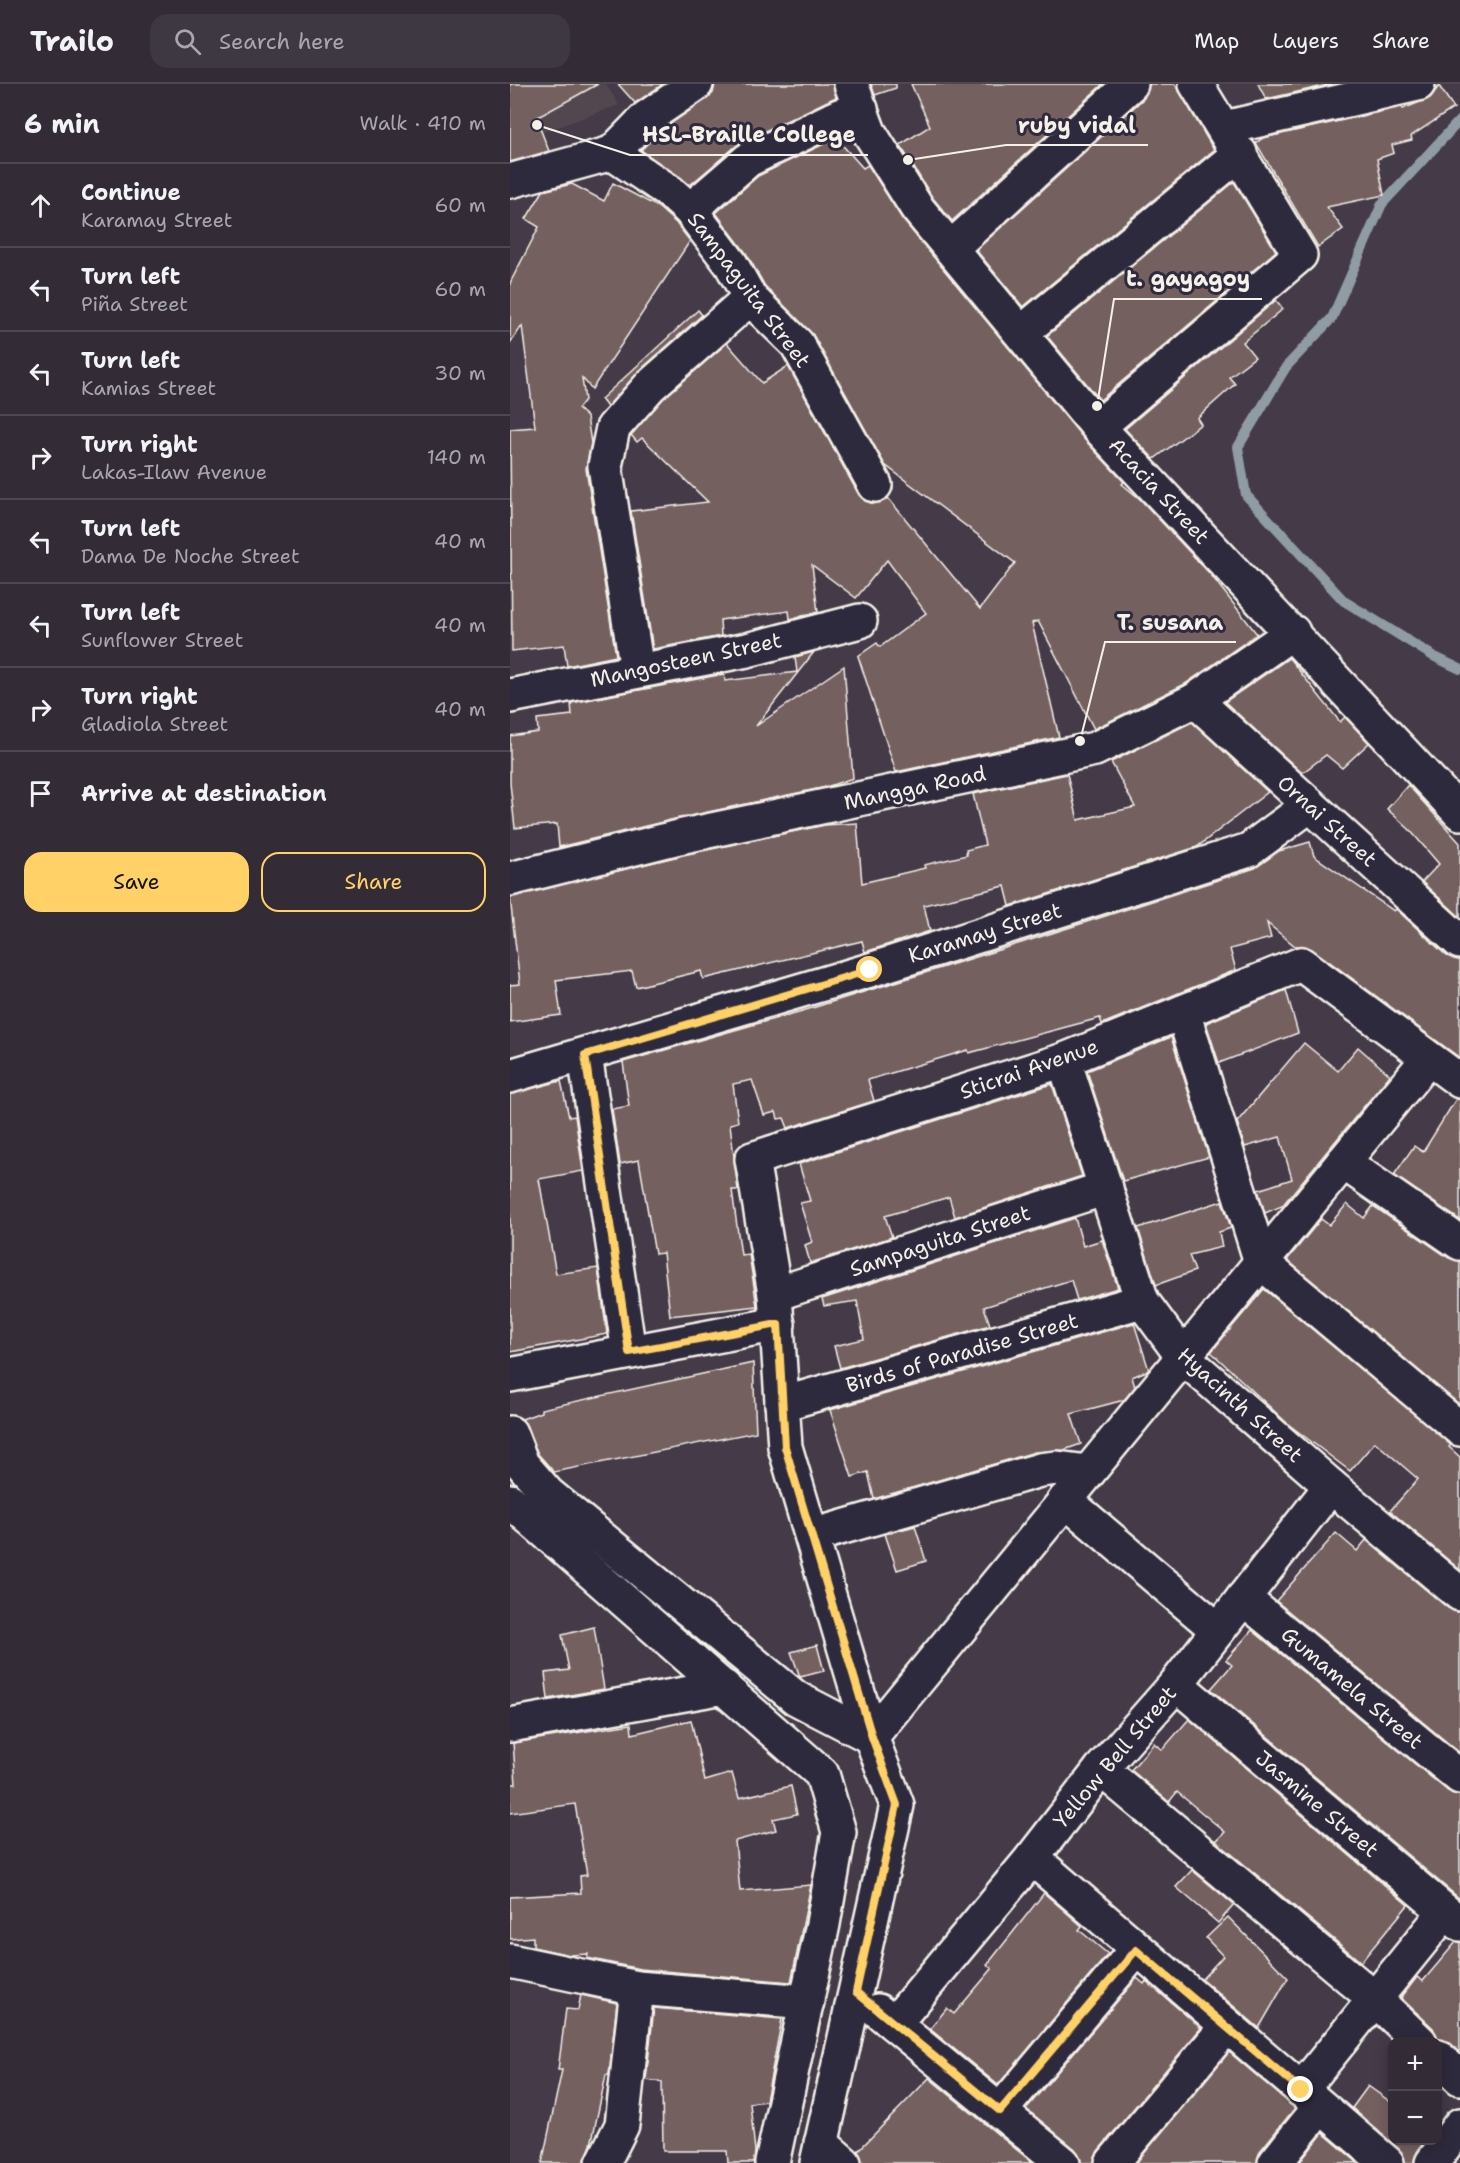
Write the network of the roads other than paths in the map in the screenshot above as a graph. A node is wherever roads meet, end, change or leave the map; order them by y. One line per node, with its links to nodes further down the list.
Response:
1 (696, 84): 7 (street)
2 (1131, 84): 10 (street)
3 (1196, 84): 6 (street)
4 (1418, 84): 6 (street)
5 (856, 97): 9 (street); 10 (street, Acacia Street)
6 (1232, 141): 12 (street); 13 (street)
7 (612, 153): 8 (street); 9 (street, Sampaguita Street)
8 (510, 181)
9 (690, 210): 11 (street, Sampaguita Street)
10 (951, 248): 12 (street, Acacia Street)
11 (750, 298): 14 (street, Sampaguita Street); 17 (street)
12 (1021, 333): 13 (street, Acacia Street)
13 (1098, 427): 16 (street, Acacia Street)
14 (875, 484)
15 (860, 621): 17 (street, Mangosteen Street)
16 (1293, 632): 19 (street, Mangga Road); 21 (street, Acacia Street)
17 (637, 670): 18 (street, Mangosteen Street)
18 (510, 696)
19 (1195, 700): 20 (street, Ornai Street); 22 (street, Mangga Road)
20 (1310, 805): 23 (street, Ornai Street); 25 (street, Karamay Street)
21 (1460, 813)
22 (510, 879)
23 (1460, 942)
24 (1183, 1012): 26 (street, Sticrai Avenue); 27 (street, Sticrai Avenue); 33 (street)
25 (585, 1055): 28 (street, Karamay Street); 36 (street)
26 (1427, 1059): 29 (street); 30 (street)
27 (1064, 1060): 31 (street, Hyacinth Street); 35 (street, Sticrai Avenue)
28 (510, 1076)
29 (1460, 1081)
30 (1343, 1162): 32 (street); 33 (street)
31 (1106, 1188): 34 (street, Hyacinth Street); 35 (street, Sampaguita Street)
32 (1460, 1243)
33 (1261, 1262): 37 (street); 40 (street)
34 (1142, 1301): 37 (street, Hyacinth Street); 39 (street, Birds of Paradise Street)
35 (776, 1309): 36 (street, Sampaguita Street); 39 (street)
36 (629, 1352): 38 (street, Sampaguita Street)
37 (1183, 1357): 42 (street); 43 (street, Hyacinth Street)
38 (510, 1375)
39 (782, 1404): 46 (street)
40 (1460, 1429)
41 (510, 1433): 53 (street)
42 (1088, 1472): 44 (street); 46 (street)
43 (1331, 1486): 47 (street, Hyacinth Street); 48 (street, Yellow Bell Street)
44 (1065, 1500): 49 (street); 53 (street)
45 (510, 1501): 51 (street)
46 (812, 1536): 53 (street)
47 (1460, 1594)
48 (1243, 1598): 49 (street, Yellow Bell Street); 55 (street, Gumamela Street)
49 (1218, 1630): 50 (street, Yellow Bell Street)
50 (1176, 1683): 54 (street, Yellow Bell Street); 57 (street, Jasmine Street)
51 (724, 1687): 52 (street); 63 (street)
52 (510, 1725)
53 (872, 1737): 61 (street)
54 (1101, 1769): 56 (street, Yellow Bell Street); 62 (street)
55 (1460, 1777)
56 (1032, 1858): 58 (street); 64 (street, Yellow Bell Street)
57 (1452, 1918): 62 (street)
58 (1136, 1950): 65 (street); 70 (street)
59 (510, 1961): 60 (street)
60 (637, 1988): 63 (street); 73 (street)
61 (856, 1992): 64 (street); 72 (street)
62 (1375, 1999): 66 (street); 69 (street)
63 (807, 2002): 74 (street)
64 (894, 2024): 70 (street)
65 (1227, 2026): 69 (street); 76 (street)
66 (1415, 2037)
67 (1442, 2062): 68 (street)
68 (1460, 2078)
69 (1311, 2098): 77 (street); 78 (street)
70 (1000, 2111): 75 (street)
71 (1460, 2125): 79 (street)
72 (827, 2156)
73 (603, 2163)
74 (771, 2163)
75 (1064, 2163)
76 (1112, 2163)
77 (1275, 2163)
78 (1386, 2163)
79 (1432, 2163)

